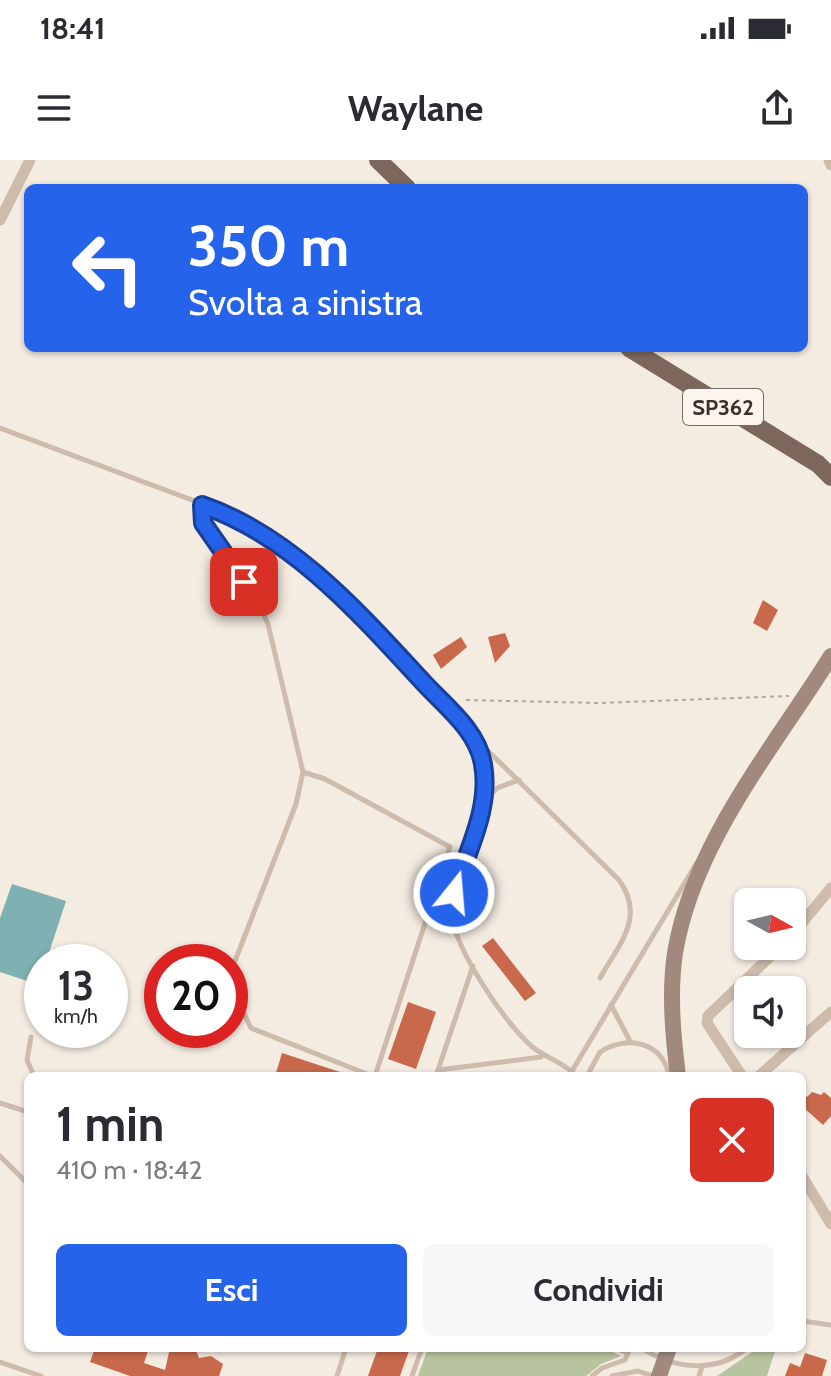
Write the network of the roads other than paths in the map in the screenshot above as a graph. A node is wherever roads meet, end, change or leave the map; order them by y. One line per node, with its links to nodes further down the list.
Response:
1 (30, 160): 4 (street)
2 (378, 160): 3 (main road)
3 (403, 184)
4 (0, 220)
5 (636, 352): 7 (main road, SP362)
6 (0, 428): 8 (lane)
7 (827, 468)
8 (202, 505): 11 (lane); 12 (lane)
9 (831, 656): 10 (main road)
10 (824, 681): 15 (main road)
11 (476, 739): 13 (lane); 14 (lane)
12 (303, 772): 18 (lane); 30 (lane)
13 (519, 780): 14 (lane); 21 (lane)
14 (486, 800): 20 (lane)
15 (708, 851): 22 (lane); 37 (main road)
16 (831, 888): 17 (street)
17 (806, 918)
18 (242, 944)
19 (766, 960): 38 (street)
20 (473, 965): 27 (lane); 31 (lane)
21 (600, 978)
22 (611, 1005): 25 (lane); 34 (lane)
23 (831, 1012): 39 (street)
24 (248, 1022): 29 (lane)
25 (630, 1041): 35 (lane); 36 (lane)
26 (29, 1048): 28 (lane)
27 (542, 1057): 32 (lane); 33 (lane)
28 (32, 1072)
29 (364, 1072)
30 (375, 1072)
31 (437, 1072)
32 (444, 1072)
33 (571, 1072)
34 (574, 1072)
35 (589, 1072)
36 (667, 1072)
37 (678, 1072)
38 (739, 1072)
39 (764, 1072)
40 (0, 1103): 41 (lane)
41 (24, 1111)
42 (0, 1156): 43 (lane)
43 (24, 1180)
44 (806, 1183): 45 (street)
45 (831, 1224)
46 (806, 1322): 47 (lane)
47 (831, 1325)
48 (345, 1352): 57 (lane)
49 (421, 1352): 58 (lane)
50 (625, 1352): 59 (lane)
51 (652, 1352): 55 (lane)
52 (668, 1352): 62 (main road, bridge)
53 (742, 1352): 55 (lane)
54 (0, 1362): 56 (lane)
55 (702, 1367): 63 (lane)
56 (41, 1376)
57 (337, 1376)
58 (412, 1376)
59 (592, 1376)
60 (612, 1376): 61 (lane)
61 (653, 1376)
62 (659, 1376)
63 (699, 1376)

